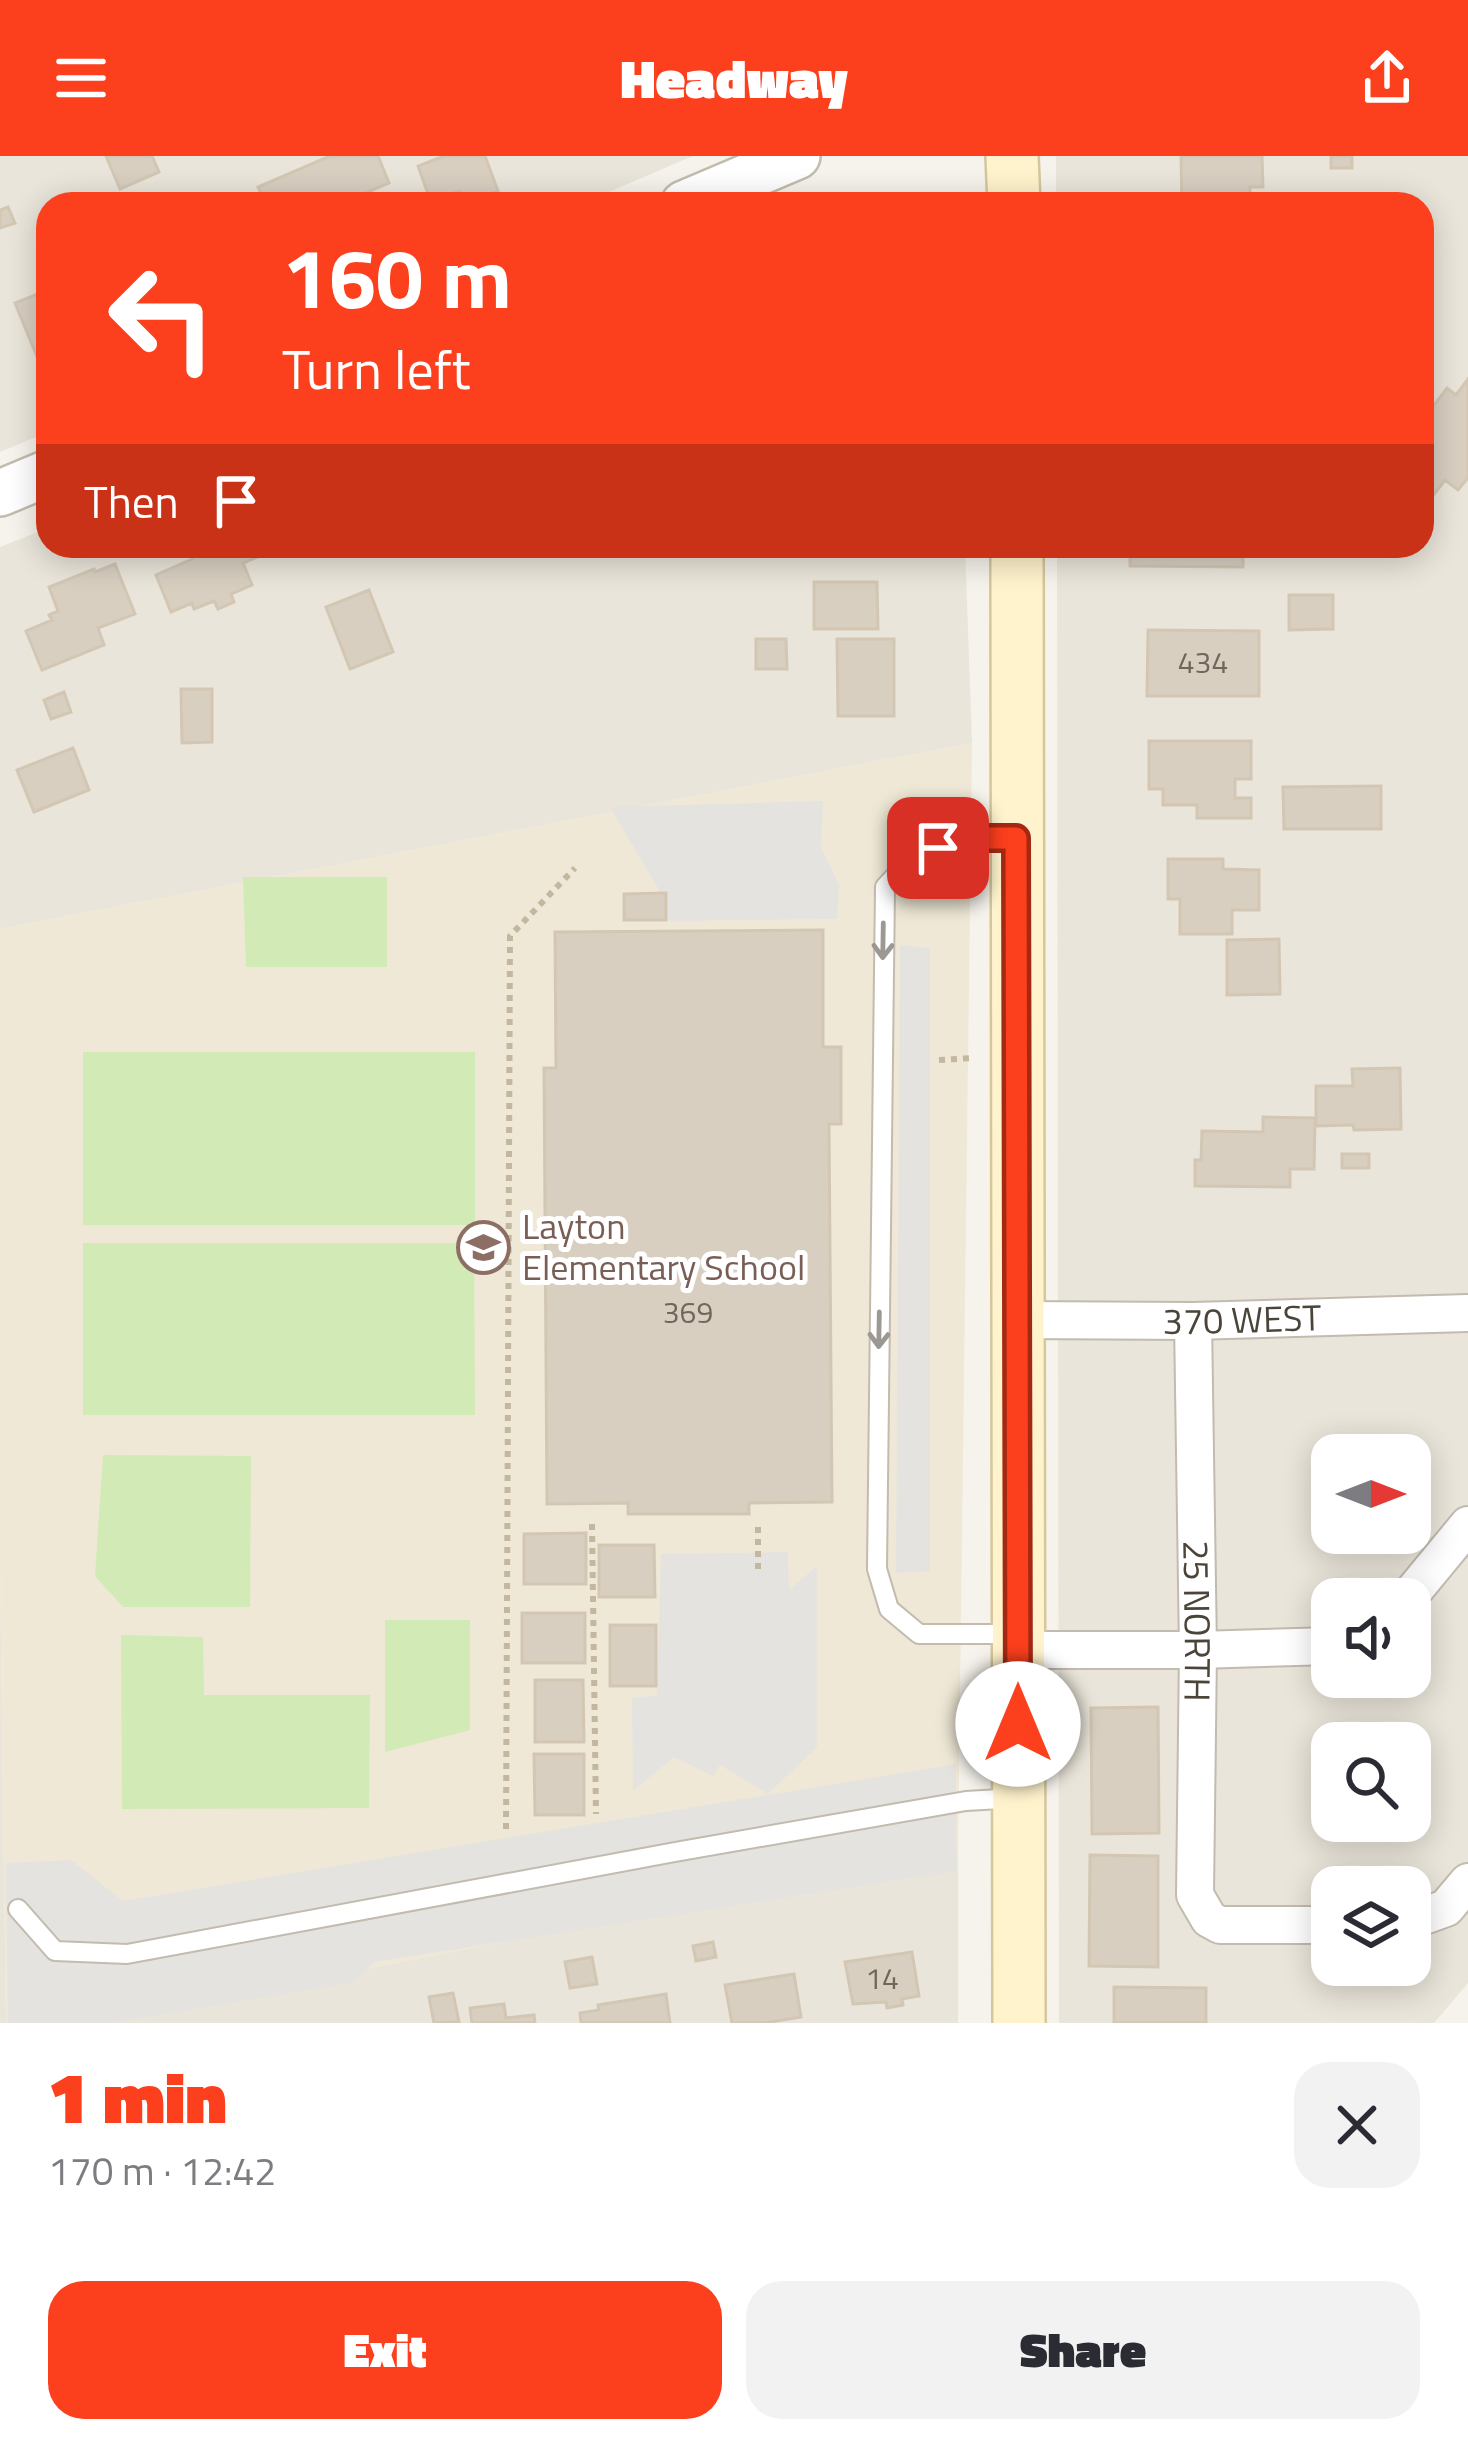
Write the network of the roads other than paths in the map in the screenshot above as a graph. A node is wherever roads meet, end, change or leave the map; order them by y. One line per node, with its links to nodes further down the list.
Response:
1 (797, 156): 5 (street)
2 (995, 156): 6 (main road)
3 (1012, 156): 7 (main road)
4 (1036, 156): 8 (main road)
5 (712, 192)
6 (995, 192)
7 (1014, 192)
8 (1036, 192)
9 (36, 478): 10 (street)
10 (0, 493)
11 (1017, 558): 12 (main road)
12 (1016, 838): 14 (main road); 18 (lane, one-way to 18)
13 (1468, 1313): 15 (street, 370 WEST)
14 (1018, 1320): 15 (street, 370 WEST); 18 (main road)
15 (1193, 1321): 20 (street, 25 NORTH)
16 (1468, 1525): 17 (street)
17 (1424, 1578)
18 (1019, 1642): 20 (street); 21 (main road)
19 (1311, 1647): 20 (street)
20 (1198, 1650): 23 (street, 25 NORTH)
21 (1018, 1798): 22 (lane); 24 (main road)
22 (19, 1909)
23 (1311, 1925)
24 (1019, 2023)

